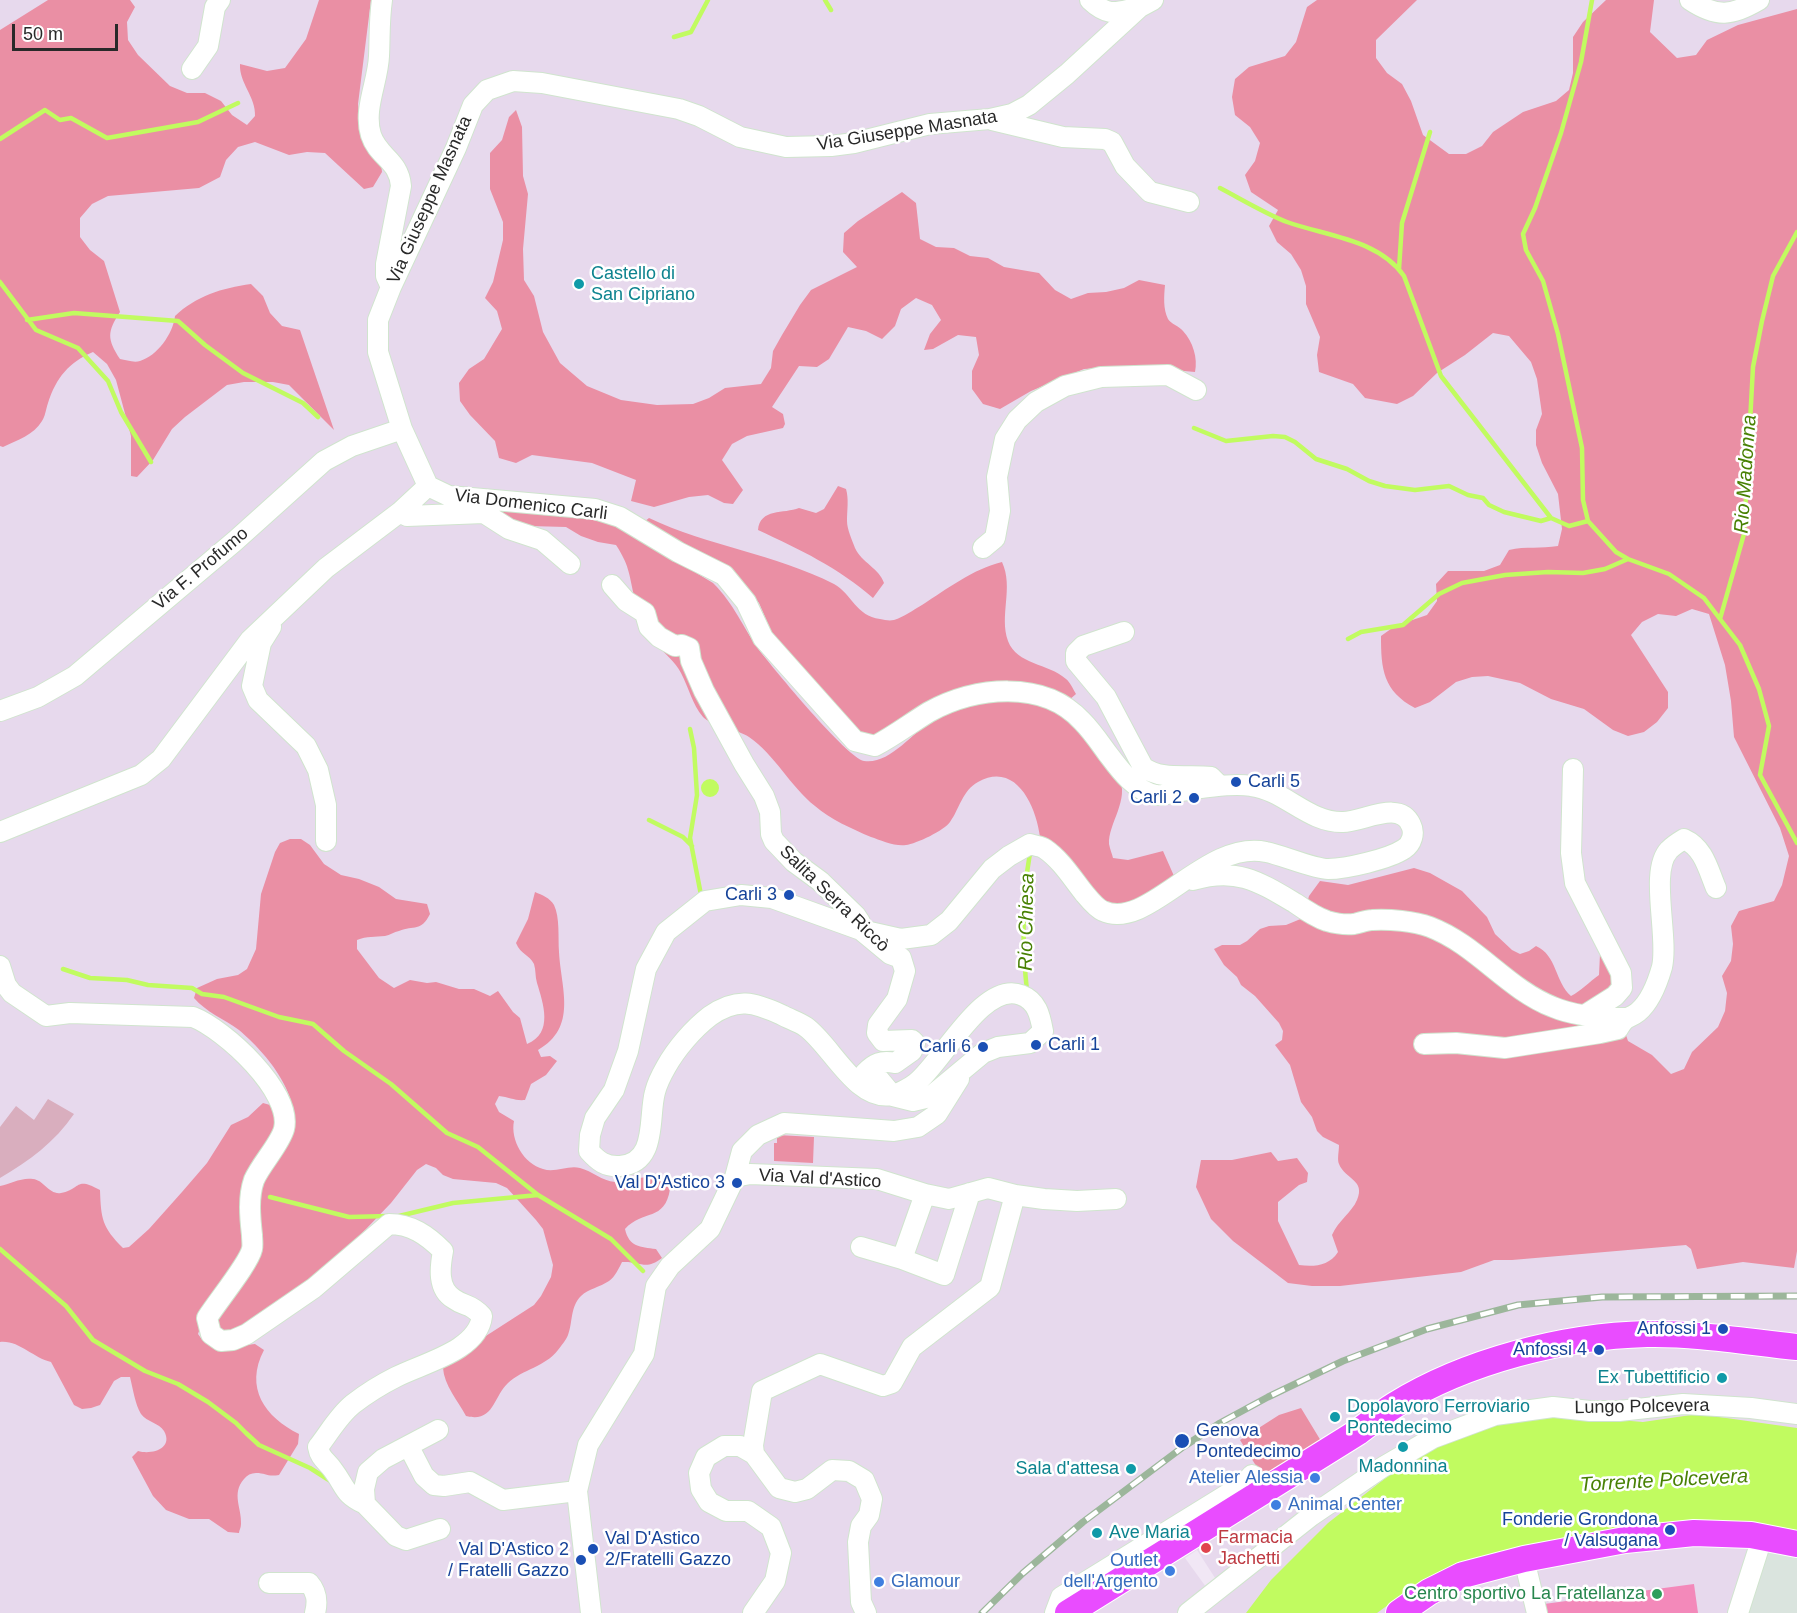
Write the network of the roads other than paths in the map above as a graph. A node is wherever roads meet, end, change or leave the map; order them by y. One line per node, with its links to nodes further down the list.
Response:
1 (220, 0): 7 (street)
2 (382, 0): 10 (street)
3 (1090, 0): 6 (street)
4 (1690, 0): 5 (street)
5 (1759, 0)
6 (1147, 4): 8 (street, Via Giuseppe Masnata)
7 (192, 69)
8 (990, 119): 9 (street); 10 (street, Via Giuseppe Masnata)
9 (1189, 202)
10 (391, 287): 12 (street, Via Giuseppe Masnata)
11 (1196, 390): 15 (street)
12 (402, 429): 13 (street, Via Giuseppe Masnata); 20 (street, Via F. Profumo)
13 (428, 486): 14 (street); 22 (street, Via Domenico Carli)
14 (400, 512): 16 (street); 18 (street)
15 (983, 548)
16 (570, 564)
17 (612, 585): 27 (street, Salita Serra Riccò)
18 (281, 612): 23 (street); 24 (street)
19 (1124, 632): 22 (street)
20 (0, 711)
21 (1573, 770): 29 (street)
22 (1220, 787): 25 (street, Via Domenico Carli)
23 (0, 832)
24 (326, 841)
25 (1176, 885): 27 (street, Via Domenico Carli); 29 (street)
26 (1716, 888): 30 (street)
27 (861, 930): 33 (street, Salita Serra Riccò); 33 (street, Via Domenico Carli)
28 (0, 966): 48 (street)
29 (1585, 1014): 30 (street)
30 (1625, 1018): 31 (street)
31 (1424, 1044)
32 (966, 1066): 33 (street); 33 (street); 34 (street, Via Val d'Astico)
33 (892, 1095)
34 (735, 1177): 36 (street, Via Val d'Astico); 47 (street, Via Val d'Astico)
35 (970, 1193): 36 (street, Via Val d'Astico); 37 (street, Via Val d'Astico); 40 (street)
36 (925, 1194): 40 (street)
37 (1015, 1195): 38 (street, Via Val d'Astico); 45 (street)
38 (1116, 1199)
39 (861, 1247): 40 (street)
40 (902, 1259)
41 (1797, 1347): 59 (main road)
42 (1797, 1414): 60 (street, Lungo Polcevera)
43 (438, 1430): 44 (street)
44 (409, 1447): 47 (street); 48 (street)
45 (754, 1454): 56 (street); 57 (street)
46 (1252, 1475): 58 (street)
47 (577, 1491): 55 (street, Via Val d'Astico)
48 (365, 1504): 49 (street)
49 (440, 1529)
50 (1762, 1538): 51 (main road); 52 (main road); 63 (street)
51 (1797, 1544)
52 (1524, 1559): 61 (main road); 62 (street)
53 (269, 1583): 54 (street)
54 (315, 1613)
55 (591, 1613)
56 (753, 1613)
57 (866, 1613)
58 (1055, 1613)
59 (1068, 1613)
60 (1188, 1613)
61 (1399, 1613)
62 (1537, 1613)
63 (1738, 1613)

